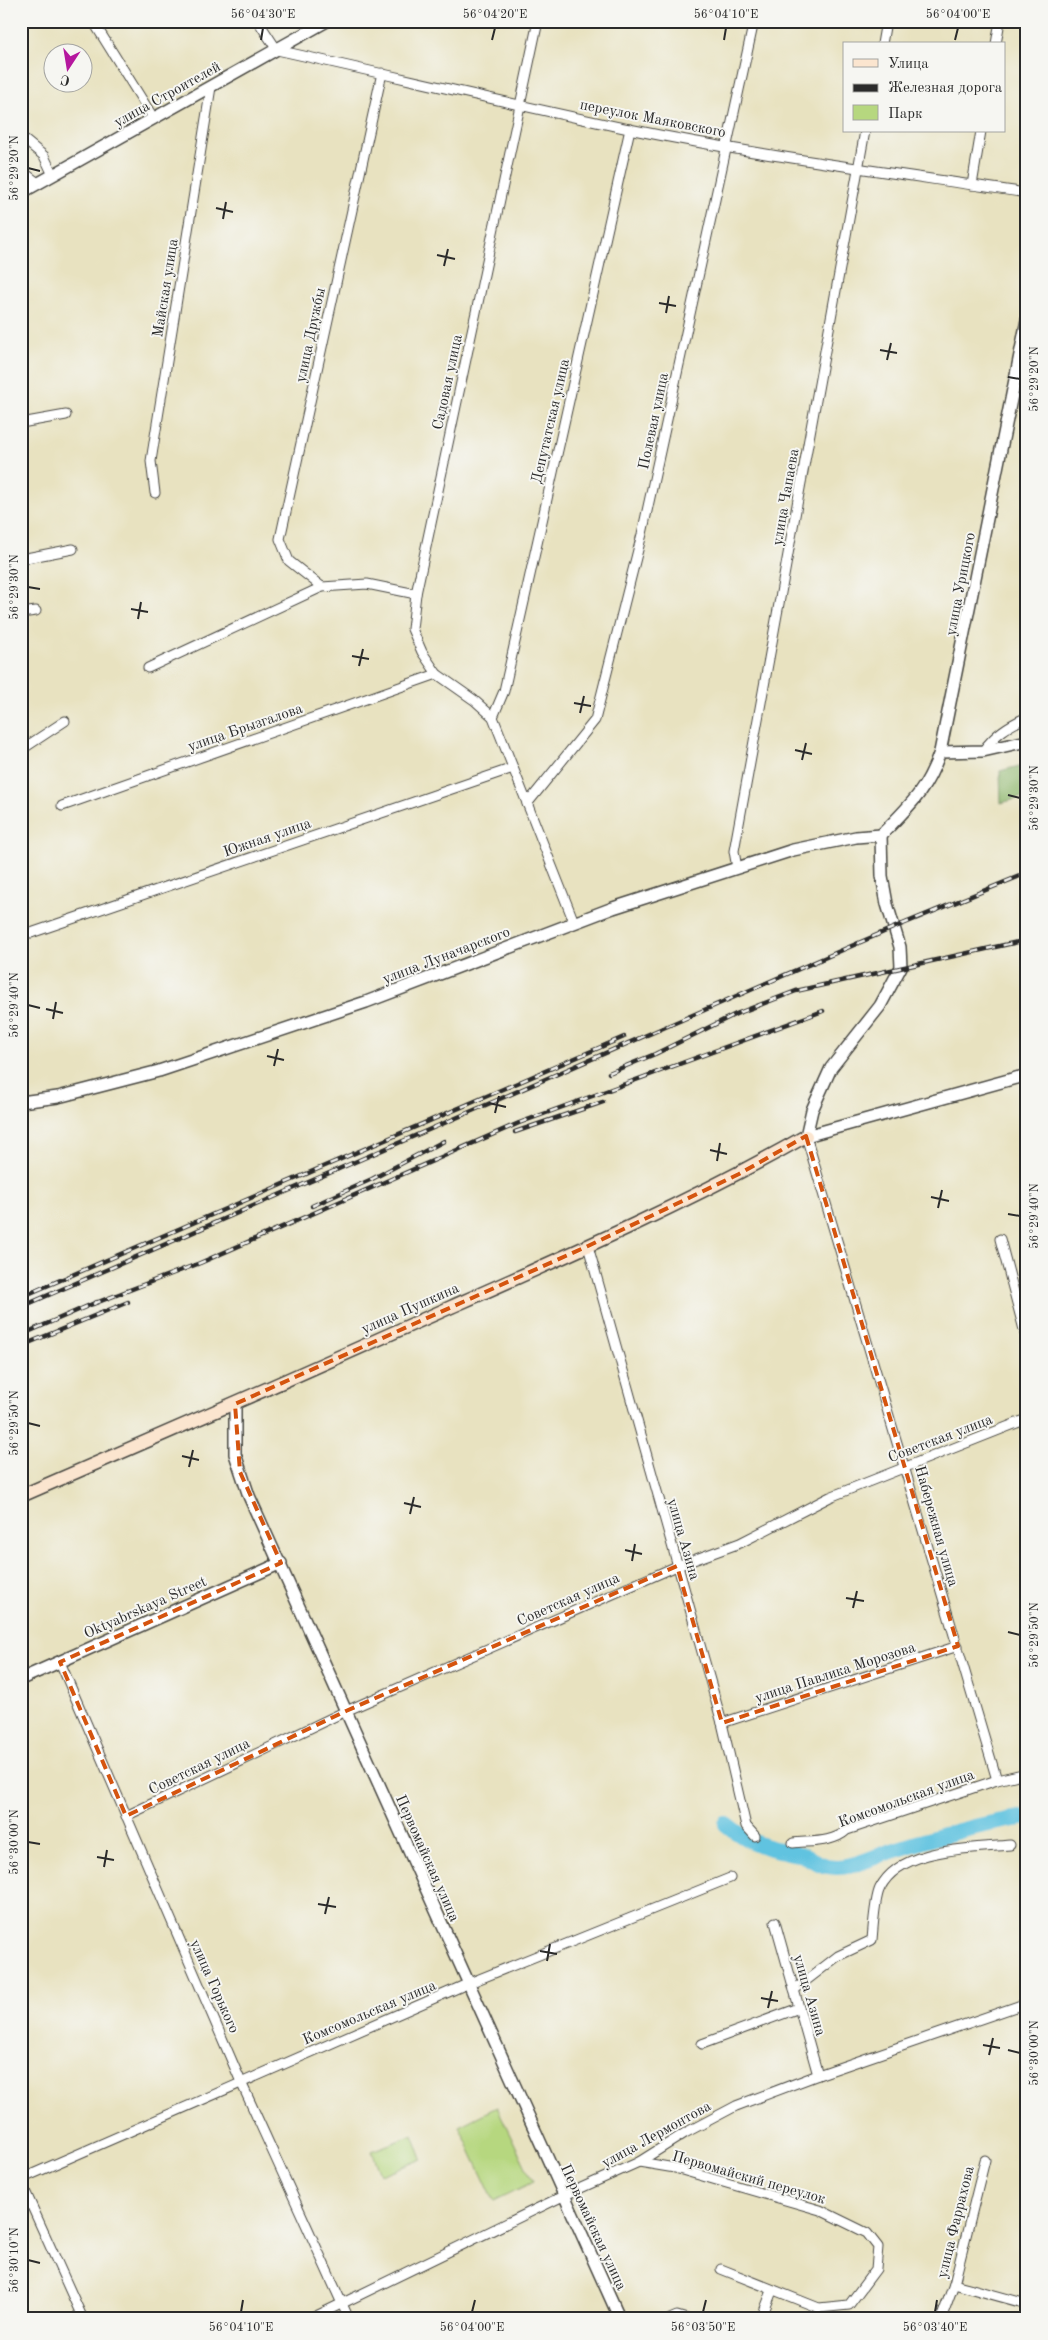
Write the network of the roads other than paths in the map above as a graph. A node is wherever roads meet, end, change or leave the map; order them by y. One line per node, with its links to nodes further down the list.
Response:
1 (93, 21): 14 (street)
2 (258, 21): 10 (street)
3 (327, 21): 10 (street, улица Строителей)
4 (538, 21): 13 (street, Садовая улица)
5 (754, 21): 19 (street, Полевая улица)
6 (886, 21): 8 (street)
7 (1000, 21): 9 (street)
8 (882, 42)
9 (996, 42)
10 (277, 50): 11 (street, переулок Маяковского); 12 (street, улица Строителей)
11 (382, 74): 13 (street, переулок Маяковского); 34 (street, улица Дружбы)
12 (211, 86): 14 (street, улица Строителей); 31 (street, Майская улица)
13 (520, 105): 15 (street, переулок Маяковского); 35 (street, Садовая улица)
14 (154, 118): 22 (street, улица Строителей)
15 (630, 129): 19 (street, переулок Маяковского); 41 (street, Депутатская улица)
16 (865, 132): 20 (street, улица Чапаева)
17 (981, 132): 24 (street)
18 (21, 137): 22 (street)
19 (726, 147): 20 (street, переулок Маяковского); 48 (street, Полевая улица)
20 (859, 167): 24 (street, переулок Маяковского); 51 (street, улица Чапаева)
21 (21, 170): 23 (street)
22 (53, 175): 23 (street, улица Строителей)
23 (38, 183): 25 (street, улица Строителей)
24 (972, 184): 26 (street, переулок Маяковского)
25 (21, 193)
26 (1027, 193)
27 (1027, 320): 28 (street, улица Урицкого)
28 (1025, 336): 46 (street, улица Урицкого)
29 (66, 415): 30 (street)
30 (21, 423)
31 (155, 493)
32 (73, 549): 33 (street)
33 (21, 559)
34 (322, 586): 35 (street); 38 (street)
35 (416, 594): 39 (street, Садовая улица)
36 (36, 611): 37 (street)
37 (21, 613)
38 (148, 668)
39 (437, 674): 41 (street, Садовая улица); 49 (street, улица Брызгалова)
40 (1027, 716): 45 (street)
41 (493, 717): 47 (street)
42 (65, 722): 44 (street)
43 (1027, 741): 45 (street)
44 (21, 750)
45 (983, 751): 46 (street)
46 (940, 752): 50 (street, улица Урицкого)
47 (513, 768): 48 (street); 53 (street, Южная улица)
48 (526, 804): 52 (street)
49 (62, 806)
50 (882, 835): 51 (street, улица Луначарского); 56 (street)
51 (737, 868): 52 (street, улица Луначарского)
52 (574, 922): 55 (street, улица Луначарского)
53 (31, 933)
54 (1027, 1075): 56 (street)
55 (21, 1102)
56 (806, 1136): 58 (main road, улица Пушкина); 62 (street, Набережная улица)
57 (1000, 1239): 59 (street)
58 (588, 1246): 60 (main road, улица Пушкина); 65 (street, улица Азина)
59 (1027, 1341)
60 (234, 1404): 63 (main road, улица Пушкина); 64 (street, Первомайская улица)
61 (1027, 1418): 62 (street, Советская улица)
62 (904, 1466): 65 (street, Советская улица); 66 (street, Набережная улица)
63 (21, 1496)
64 (281, 1563): 67 (street, Oktyabrskaya Street); 69 (street, Первомайская улица)
65 (678, 1566): 69 (street, Советская улица); 70 (street, улица Азина)
66 (958, 1646): 70 (street, улица Павлика Морозова); 72 (street, Набережная улица)
67 (60, 1662): 68 (street, Oktyabrskaya Street); 73 (street, улица Горького)
68 (21, 1680)
69 (346, 1711): 73 (street, Советская улица); 79 (street, Первомайская улица)
70 (722, 1723): 74 (street, улица Азина)
71 (1027, 1773): 72 (street, Комсомольская улица)
72 (997, 1780): 75 (street, Комсомольская улица)
73 (126, 1816): 85 (street, улица Горького)
74 (755, 1836)
75 (793, 1843)
76 (1010, 1845): 80 (street)
77 (730, 1878): 79 (street, Комсомольская улица)
78 (775, 1922): 80 (street, улица Азина)
79 (467, 1984): 85 (street, Комсомольская улица); 89 (street, Первомайская улица)
80 (794, 1990): 82 (street, улица Азина)
81 (1027, 2003): 84 (street, улица Лермонтова)
82 (799, 2008): 83 (street); 84 (street, улица Азина)
83 (702, 2044)
84 (818, 2075): 87 (street, улица Лермонтова)
85 (242, 2082): 88 (street, Комсомольская улица); 93 (street, улица Горького)
86 (985, 2160): 91 (street, улица Фаррахова)
87 (638, 2162): 89 (street, улица Лермонтова); 92 (street, Первомайский переулок)
88 (21, 2181): 95 (street)
89 (563, 2196): 93 (street, улица Лермонтова); 98 (street, Первомайская улица)
90 (721, 2270): 92 (street, Первомайский переулок)
91 (954, 2284): 94 (street); 102 (street, улица Фаррахова)
92 (772, 2291): 101 (street)
93 (341, 2304): 96 (street, улица Лермонтова); 97 (street, улица Горького)
94 (1027, 2304)
95 (82, 2319)
96 (310, 2319)
97 (348, 2319)
98 (620, 2319)
99 (670, 2319): 100 (street)
100 (687, 2319)
101 (761, 2319)
102 (941, 2319)

